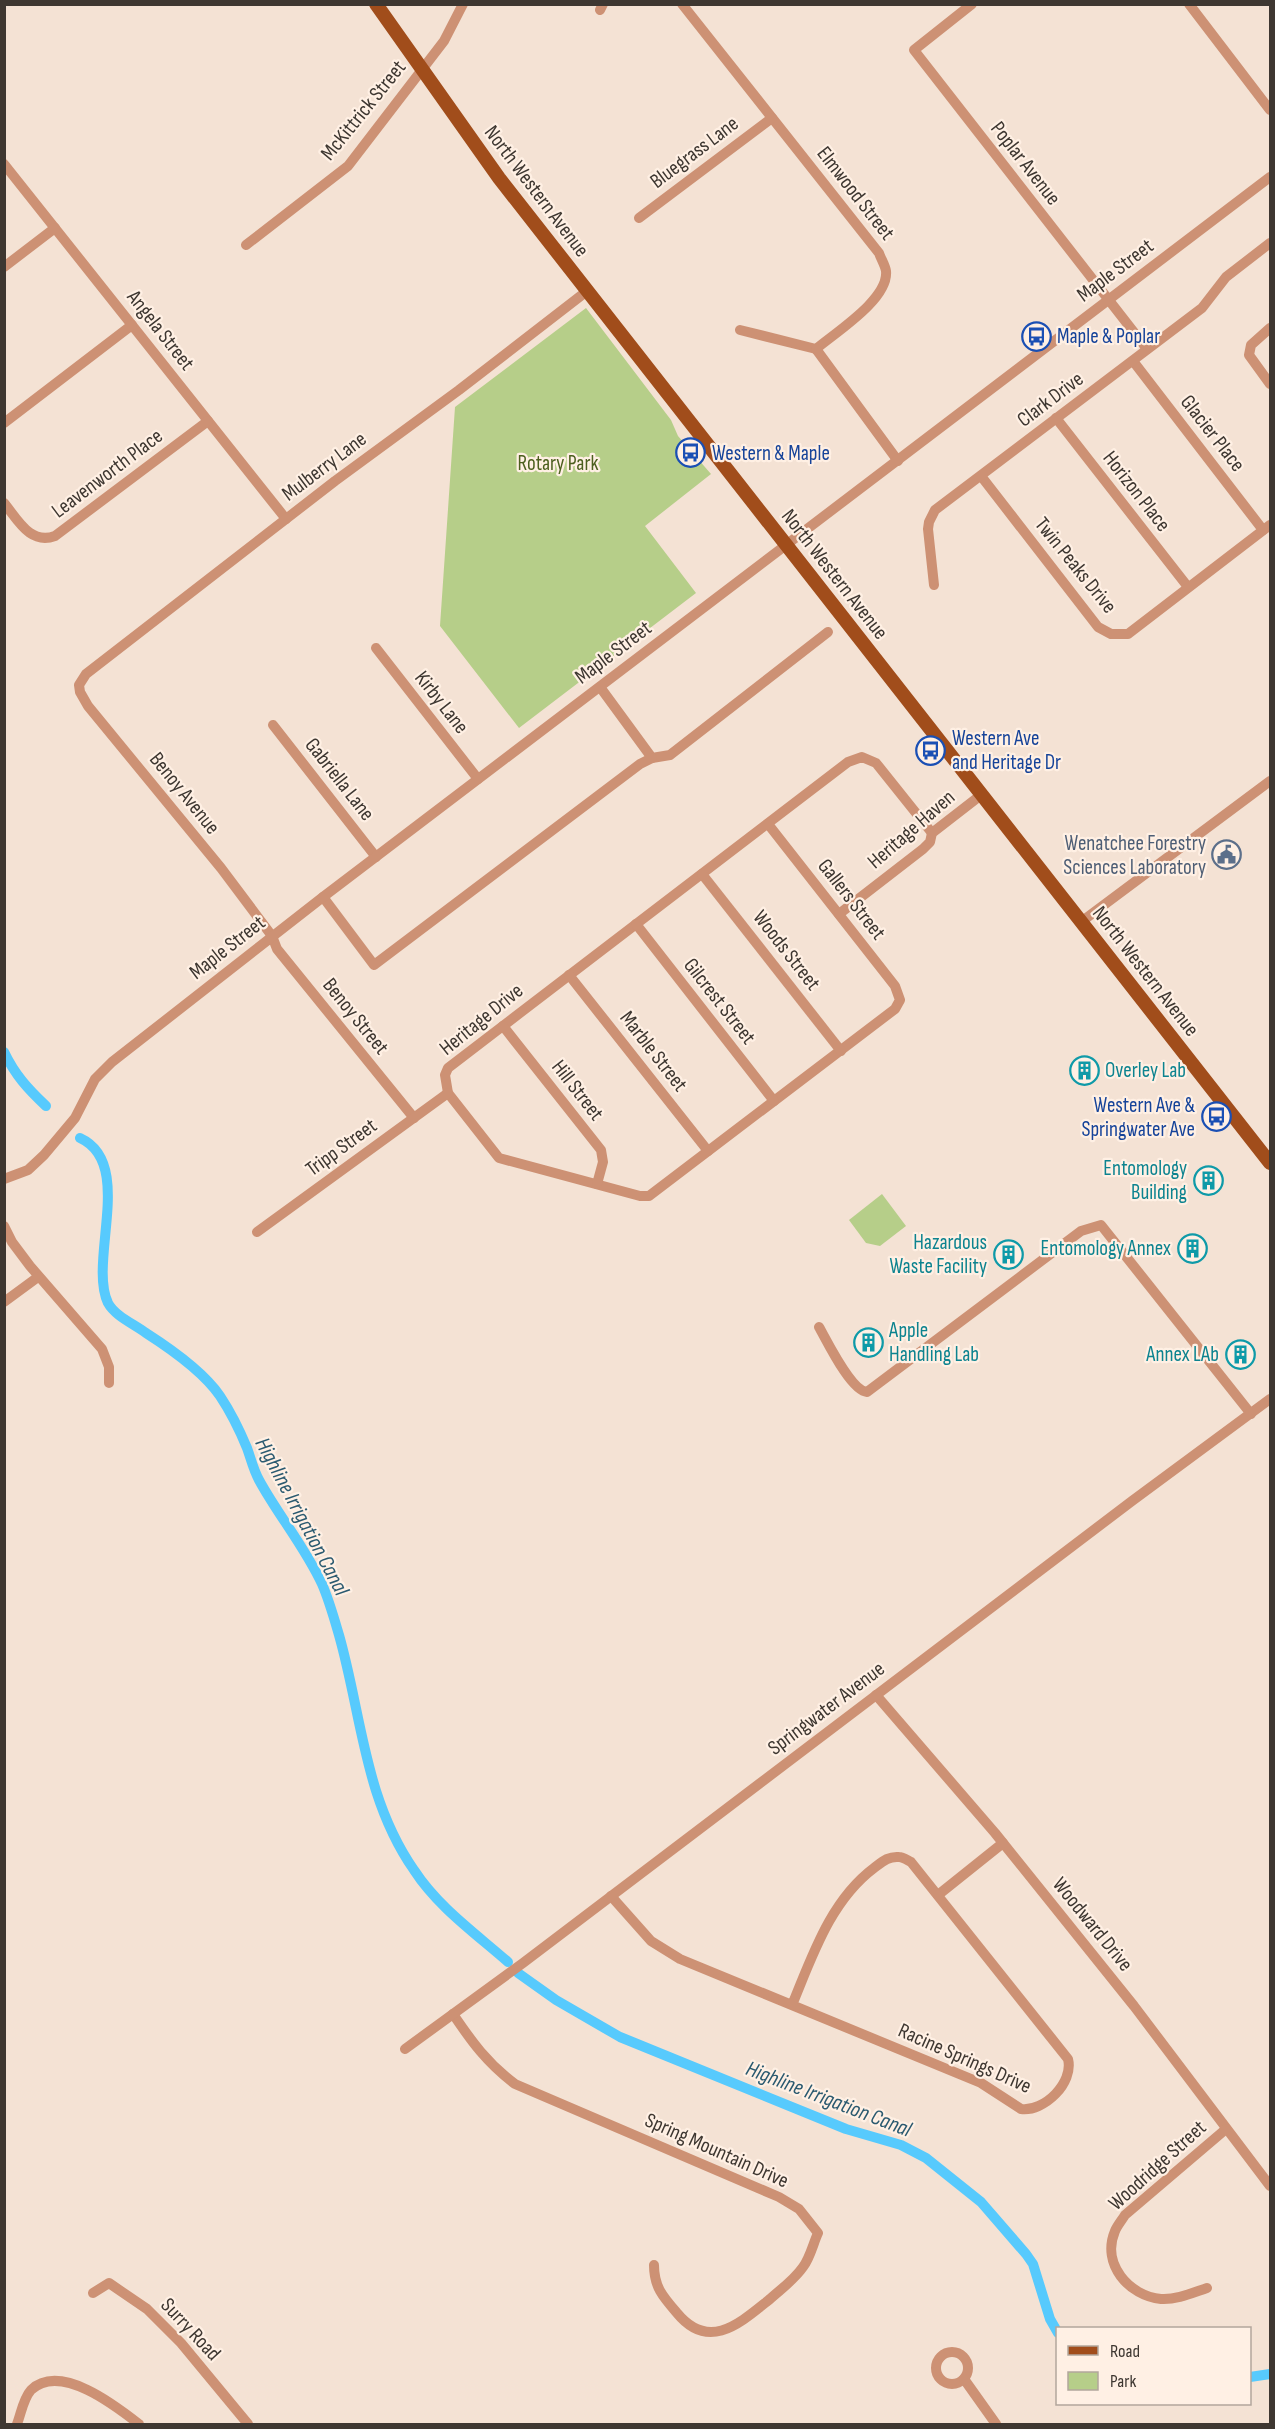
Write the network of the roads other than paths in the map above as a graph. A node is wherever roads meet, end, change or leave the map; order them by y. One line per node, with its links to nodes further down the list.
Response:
1 (376, 4): 6 (main road, North Western Avenue)
2 (463, 4): 6 (street, McKittrick Street)
3 (682, 4): 8 (street, Elmwood Street)
4 (972, 4): 17 (street, Poplar Avenue)
5 (1189, 4): 7 (street)
6 (422, 68): 14 (street, McKittrick Street); 16 (main road, North Western Avenue)
7 (1270, 110)
8 (772, 118): 11 (street, Bluegrass Lane); 21 (street, Elmwood Street)
9 (4, 164): 12 (street, Angela Street)
10 (1270, 177): 17 (street, Maple Street)
11 (639, 218)
12 (55, 228): 15 (street); 18 (street, Angela Street)
13 (1270, 243): 22 (street, Clark Drive)
14 (246, 245)
15 (4, 267)
16 (587, 291): 31 (street, Mulberry Lane); 33 (main road, North Western Avenue)
17 (1109, 299): 22 (street); 28 (street, Maple Street)
18 (132, 325): 26 (street, Angela Street); 27 (street)
19 (1270, 328): 24 (street)
20 (740, 330): 21 (street)
21 (816, 349): 28 (street)
22 (1147, 349): 23 (street, Clark Drive)
23 (1132, 361): 25 (street, Clark Drive); 32 (street, Glacier Place)
24 (1270, 384)
25 (1056, 418): 29 (street, Clark Drive); 35 (street, Horizon Place)
26 (208, 421): 30 (street, Leavenworth Place); 31 (street, Angela Street)
27 (4, 423)
28 (898, 461): 33 (street, Maple Street)
29 (981, 476): 34 (street, Clark Drive); 35 (street, Twin Peaks Drive)
30 (4, 503)
31 (286, 519): 38 (street, Mulberry Lane)
32 (1267, 527): 35 (street, Twin Peaks Drive)
33 (786, 545): 39 (street, Maple Street); 44 (main road, North Western Avenue)
34 (934, 585)
35 (1188, 587)
36 (828, 632): 41 (street)
37 (376, 648): 42 (street, Kirby Lane)
38 (86, 674): 53 (street, Benoy Avenue)
39 (600, 687): 41 (street); 42 (street, Maple Street)
40 (273, 725): 47 (street, Gabriella Lane)
41 (652, 758): 49 (street)
42 (478, 779): 47 (street, Maple Street)
43 (1270, 781): 51 (street)
44 (981, 795): 46 (street, Heritage Haven); 51 (main road, North Western Avenue)
45 (768, 824): 46 (street, Heritage Drive); 48 (street, Heritage Drive); 50 (street, Gallers Street)
46 (932, 833): 50 (street, Heritage Haven)
47 (375, 857): 49 (street, Maple Street)
48 (702, 874): 52 (street, Heritage Drive); 56 (street, Woods Street)
49 (323, 897): 53 (street, Maple Street)
50 (839, 914): 56 (street, Gallers Street)
51 (1081, 922): 61 (main road, North Western Avenue)
52 (636, 924): 54 (street, Heritage Drive); 58 (street, Gilcrest Street)
53 (272, 936): 59 (street, Benoy Street); 62 (street, Maple Street)
54 (568, 975): 55 (street, Heritage Drive); 60 (street, Marble Street)
55 (503, 1026): 57 (street, Heritage Drive); 63 (street, Hill Street)
56 (841, 1051): 58 (street)
57 (448, 1093): 59 (street, Tripp Street); 63 (street)
58 (774, 1101): 60 (street)
59 (414, 1118): 65 (street, Tripp Street)
60 (708, 1151): 63 (street)
61 (1270, 1163)
62 (4, 1179)
63 (597, 1184)
64 (4, 1226): 66 (street)
65 (258, 1232)
66 (38, 1277): 67 (street); 69 (street)
67 (4, 1302)
68 (819, 1327): 71 (street)
69 (109, 1383)
70 (1270, 1399): 71 (street, Springwater Avenue)
71 (1251, 1414): 72 (street, Springwater Avenue)
72 (876, 1695): 73 (street, Woodward Drive); 75 (street, Springwater Avenue)
73 (1002, 1843): 74 (street); 79 (street, Woodward Drive)
74 (938, 1895): 76 (street, Racine Springs Drive); 76 (street, Racine Springs Drive)
75 (611, 1896): 76 (street, Racine Springs Drive); 77 (street, Springwater Avenue)
76 (792, 2006)
77 (453, 2014): 78 (street, Springwater Avenue); 81 (street, Spring Mountain Drive)
78 (405, 2049)
79 (1226, 2129): 80 (street, Woodward Drive); 82 (street, Woodridge Street)
80 (1270, 2186)
81 (654, 2265)
82 (1207, 2288)
83 (93, 2293): 87 (street, Surry Road)
84 (964, 2379): 88 (street)
85 (17, 2424): 86 (street)
86 (139, 2424)
87 (248, 2424)
88 (996, 2424)

